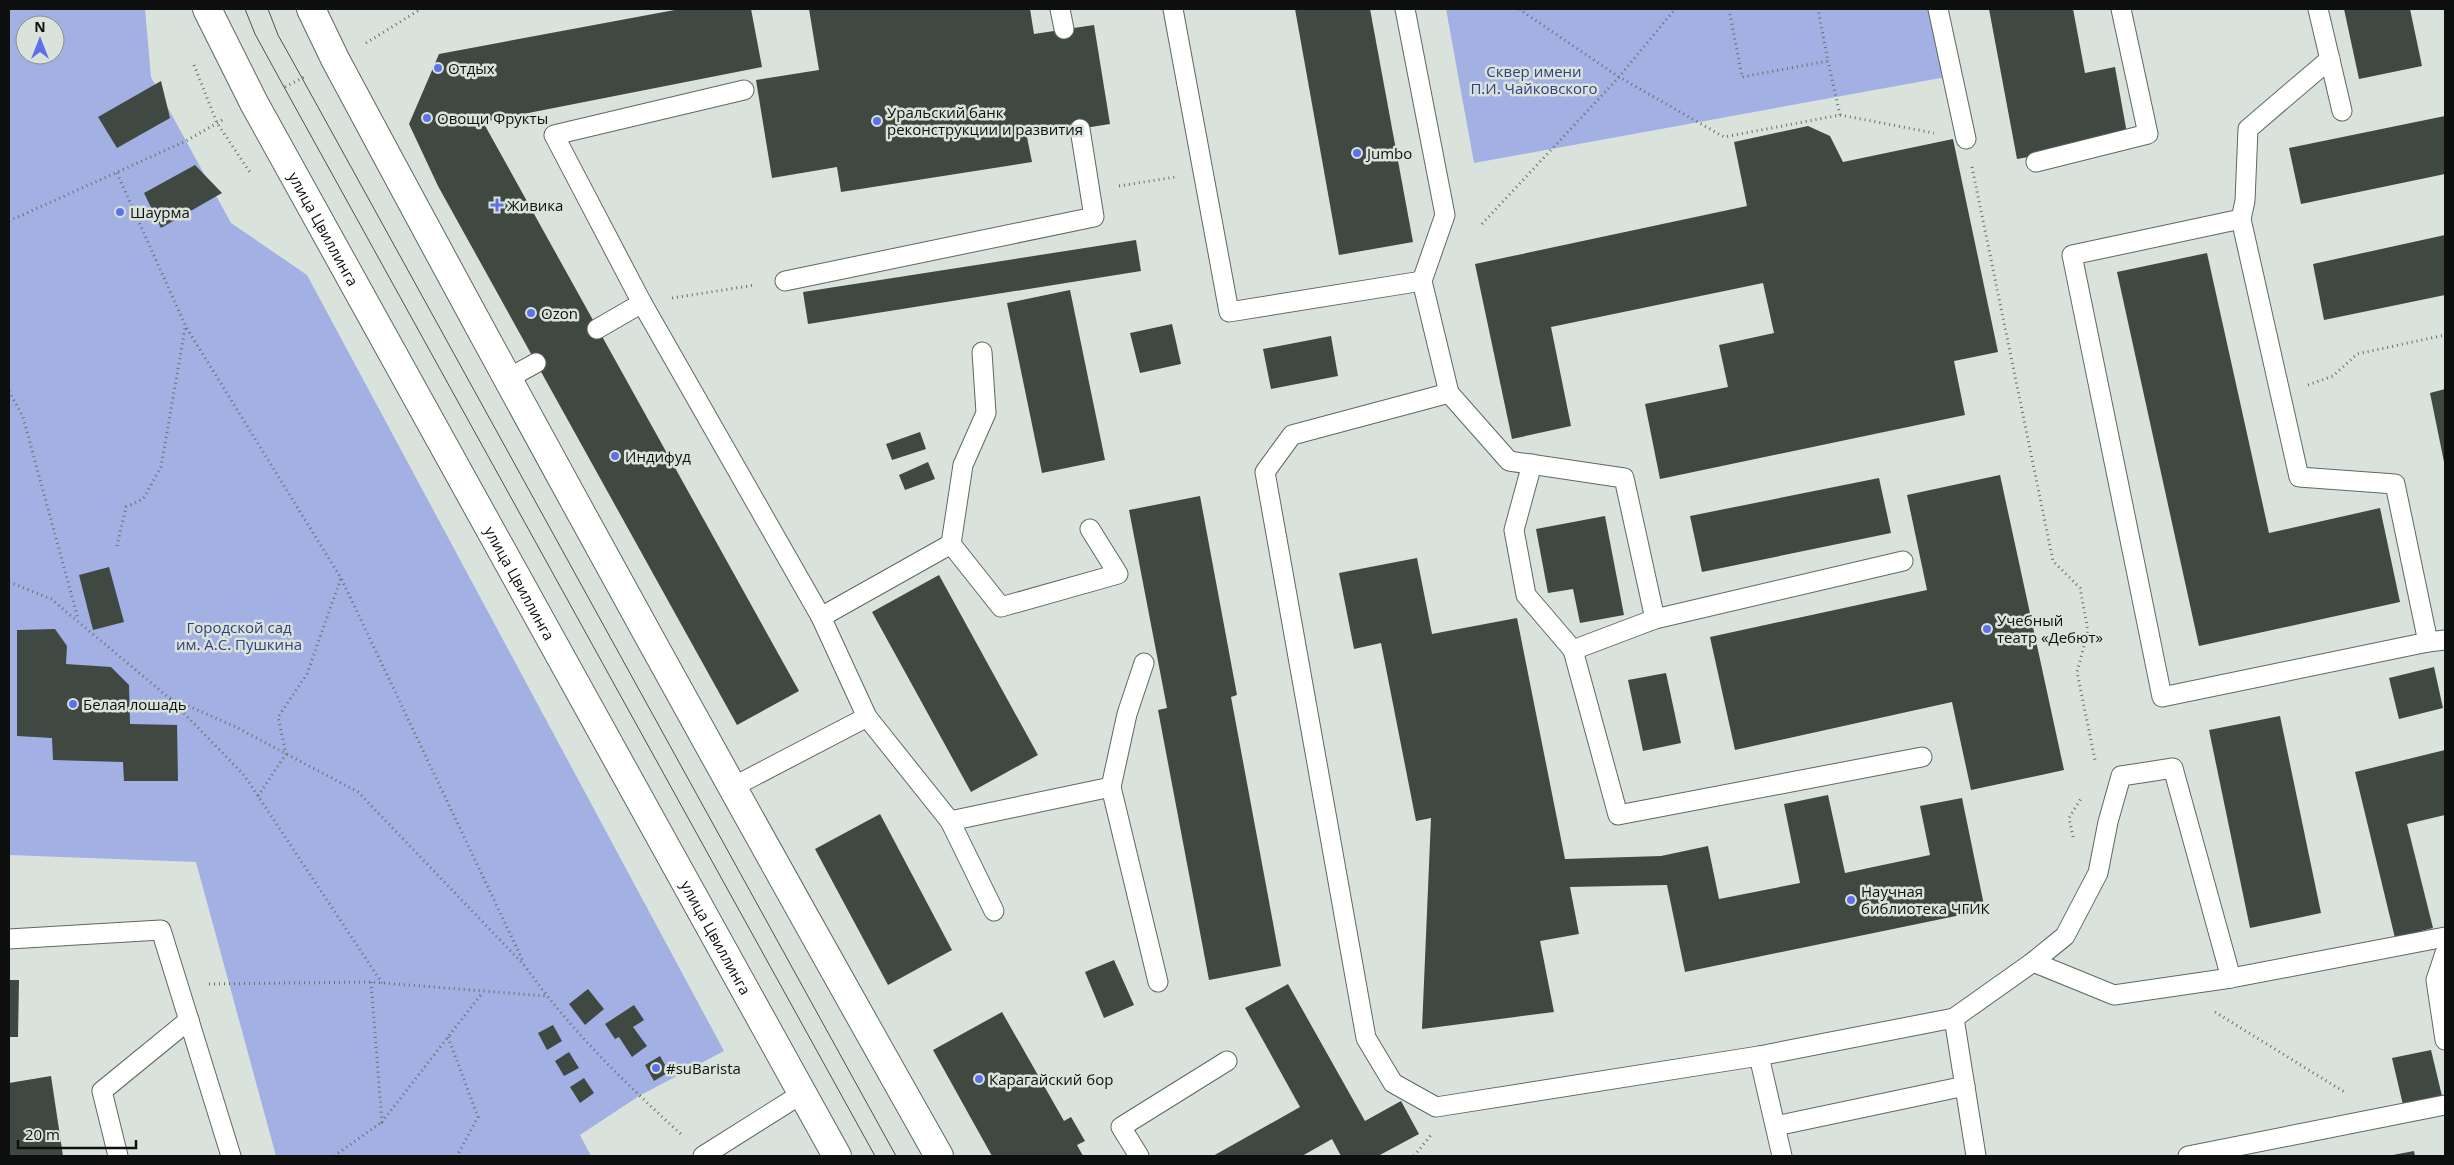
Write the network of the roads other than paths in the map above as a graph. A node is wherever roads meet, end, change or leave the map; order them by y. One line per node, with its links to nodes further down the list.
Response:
1 (207, 9): 52 (main road, улица Цвиллинга)
2 (311, 9): 23 (main road)
3 (1060, 9): 9 (lane)
4 (1173, 9): 18 (lane)
5 (1405, 9): 18 (lane)
6 (1938, 9): 14 (lane)
7 (2121, 9): 15 (lane)
8 (2318, 9): 10 (lane)
9 (1064, 29)
10 (2330, 59): 12 (lane); 16 (lane)
11 (744, 90): 19 (lane)
12 (2342, 111)
13 (1080, 129): 17 (lane)
14 (1966, 139)
15 (2036, 162)
16 (2241, 219): 31 (lane); 31 (lane)
17 (786, 281)
18 (1422, 281): 24 (lane)
19 (642, 303): 20 (lane); 29 (lane)
20 (597, 329)
21 (982, 352): 27 (lane)
22 (536, 363): 23 (lane)
23 (507, 379): 37 (main road)
24 (1450, 393): 25 (lane); 49 (lane)
25 (1532, 464): 30 (lane); 32 (lane)
26 (1090, 529): 27 (lane)
27 (951, 544): 29 (lane)
28 (1903, 561): 30 (lane)
29 (820, 617): 34 (lane)
30 (1655, 618): 32 (lane)
31 (2437, 641)
32 (1573, 650): 35 (lane)
33 (1144, 663): 36 (lane)
34 (868, 717): 37 (lane); 38 (lane)
35 (1922, 757)
36 (1111, 787): 38 (lane); 45 (lane)
37 (731, 788): 60 (main road)
38 (950, 821): 39 (lane)
39 (994, 911)
40 (2445, 937): 44 (lane)
41 (9, 939): 47 (lane)
42 (2445, 953): 48 (lane)
43 (2033, 962): 44 (lane); 44 (lane); 46 (lane)
44 (2231, 978)
45 (1158, 982)
46 (1954, 1018): 49 (lane); 51 (lane)
47 (189, 1020): 56 (lane); 57 (lane)
48 (2445, 1040)
49 (1759, 1056): 54 (lane)
50 (1226, 1061): 61 (lane)
51 (1965, 1086): 54 (lane); 55 (lane)
52 (803, 1093): 58 (lane); 59 (main road, улица Цвиллинга)
53 (2445, 1105): 63 (lane)
54 (1776, 1126): 62 (lane)
55 (1971, 1155)
56 (118, 1156)
57 (231, 1156)
58 (704, 1156)
59 (837, 1156)
60 (939, 1156)
61 (1138, 1156)
62 (1782, 1156)
63 (2188, 1156)

